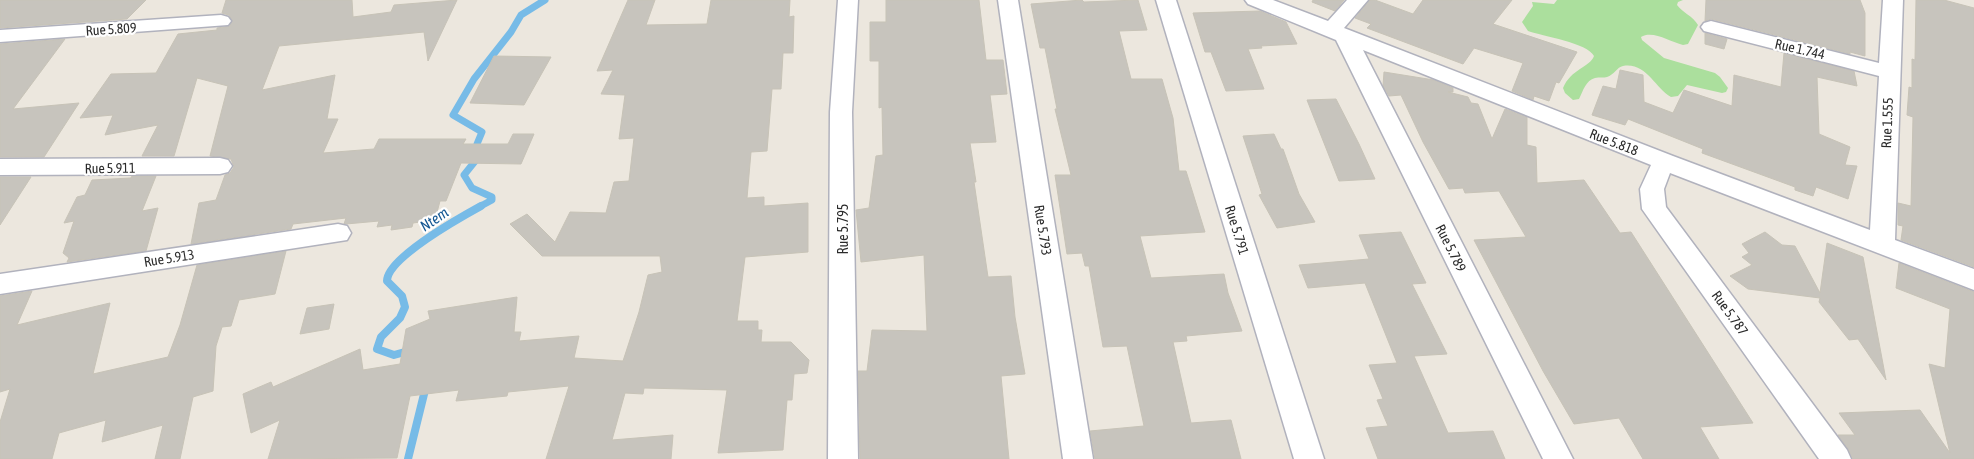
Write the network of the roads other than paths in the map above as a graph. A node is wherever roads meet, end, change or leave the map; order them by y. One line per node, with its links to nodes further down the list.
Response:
1 (848, 0): 19 (street, Rue 5.795)
2 (1008, 0): 20 (street, Rue 5.793)
3 (1166, 0): 21 (street, Rue 5.791)
4 (1255, 0): 9 (street, Rue 5.818)
5 (1358, 0): 9 (street)
6 (1893, 0): 11 (street, Rue 1.555)
7 (221, 21): 10 (street, Rue 5.809)
8 (1711, 27): 11 (street, Rue 1.744)
9 (1338, 33): 12 (street, Rue 5.818); 22 (street, Rue 5.789)
10 (0, 36)
11 (1889, 72): 16 (street, Rue 1.555)
12 (1665, 162): 16 (street, Rue 5.818); 23 (street, Rue 5.787)
13 (220, 166): 14 (street, Rue 5.911)
14 (0, 167)
15 (338, 233): 18 (street, Rue 5.913)
16 (1882, 246): 17 (street, Rue 5.818)
17 (1974, 280)
18 (0, 284)
19 (843, 459)
20 (1078, 459)
21 (1309, 459)
22 (1558, 459)
23 (1836, 459)

